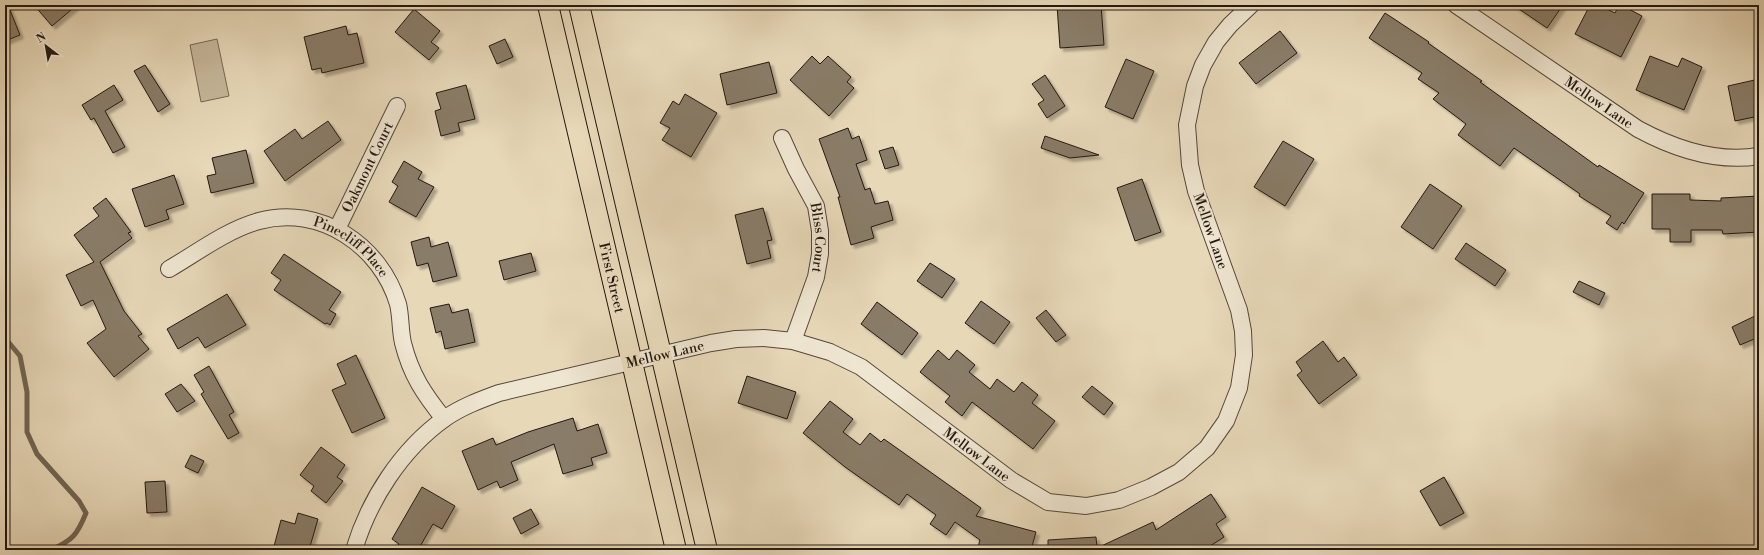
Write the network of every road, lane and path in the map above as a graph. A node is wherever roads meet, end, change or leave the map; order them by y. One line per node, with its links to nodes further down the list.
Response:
1 (548, 5): 12 (main road, First Street)
2 (579, 5): 11 (main road)
3 (1251, 5): 10 (street, Mellow Lane)
4 (1456, 5): 7 (street, Mellow Lane)
5 (397, 106): 8 (street, Oakmont Court)
6 (782, 138): 10 (street, Bliss Court)
7 (1759, 156)
8 (337, 229): 9 (street, Pinecliff Place); 13 (street, Pinecliff Place)
9 (169, 269)
10 (793, 342): 11 (street, Mellow Lane)
11 (661, 354): 12 (street, Mellow Lane); 16 (main road)
12 (631, 361): 13 (street, Mellow Lane); 15 (main road, First Street)
13 (444, 419): 14 (street, Mellow Lane)
14 (354, 550)
15 (676, 550)
16 (706, 550)

